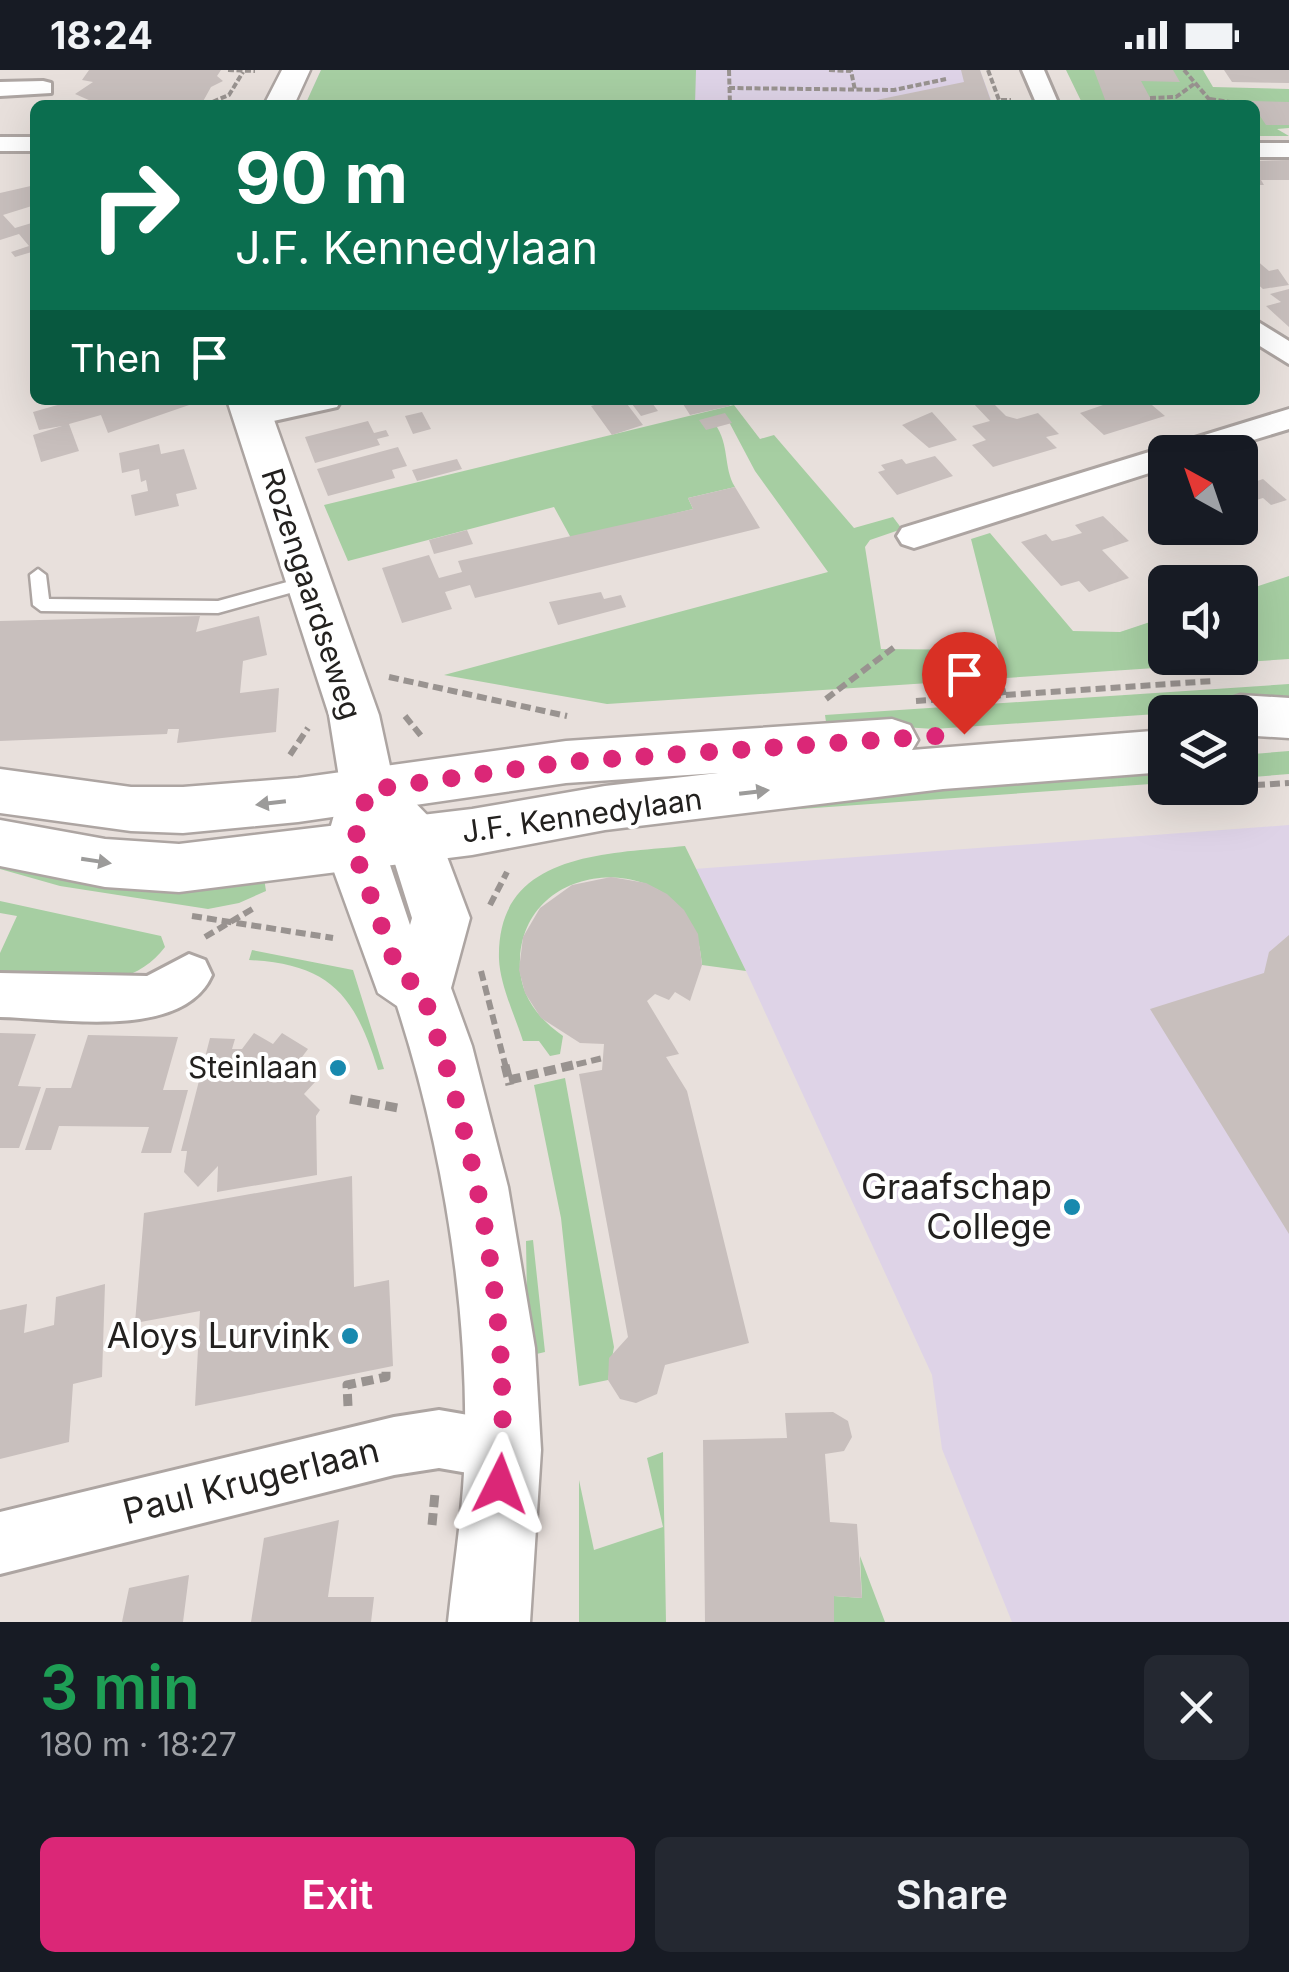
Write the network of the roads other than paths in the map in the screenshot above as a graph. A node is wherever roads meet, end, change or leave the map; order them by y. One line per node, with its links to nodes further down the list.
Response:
1 (296, 70): 5 (main road)
2 (1033, 70): 6 (street)
3 (45, 88): 4 (street)
4 (0, 89)
5 (282, 100)
6 (1046, 100)
7 (0, 144): 8 (street)
8 (30, 144)
9 (1260, 150): 10 (street)
10 (1289, 150)
11 (1260, 333): 12 (street)
12 (1289, 355)
13 (278, 405): 14 (street)
14 (249, 408): 20 (main road, Rozengaardseweg)
15 (1289, 419): 16 (street)
16 (1237, 435)
17 (1148, 462): 18 (street)
18 (914, 536)
19 (38, 575): 20 (lane)
20 (309, 582): 27 (main road, Rozengaardseweg)
21 (1258, 706): 22 (main road)
22 (1289, 718)
23 (1148, 721): 27 (main road, J.F. Kennedylaan)
24 (1289, 742): 25 (main road)
25 (1258, 745)
26 (1148, 753): 29 (main road, J.F. Kennedylaan, one-way to 26)
27 (368, 790): 28 (main road, J.F. Kennedylaan, one-way to 28); 29 (main road); 31 (main road, Rozengaardseweg)
28 (0, 791)
29 (415, 840): 31 (main road, J.F. Kennedylaan); 33 (main road)
30 (0, 843): 31 (main road, J.F. Kennedylaan, one-way to 31)
31 (353, 847): 33 (main road)
32 (188, 975): 34 (street)
33 (417, 994): 35 (main road)
34 (0, 996)
35 (471, 1444): 36 (street, Paul Krugerlaan); 37 (main road)
36 (0, 1543)
37 (489, 1622)

